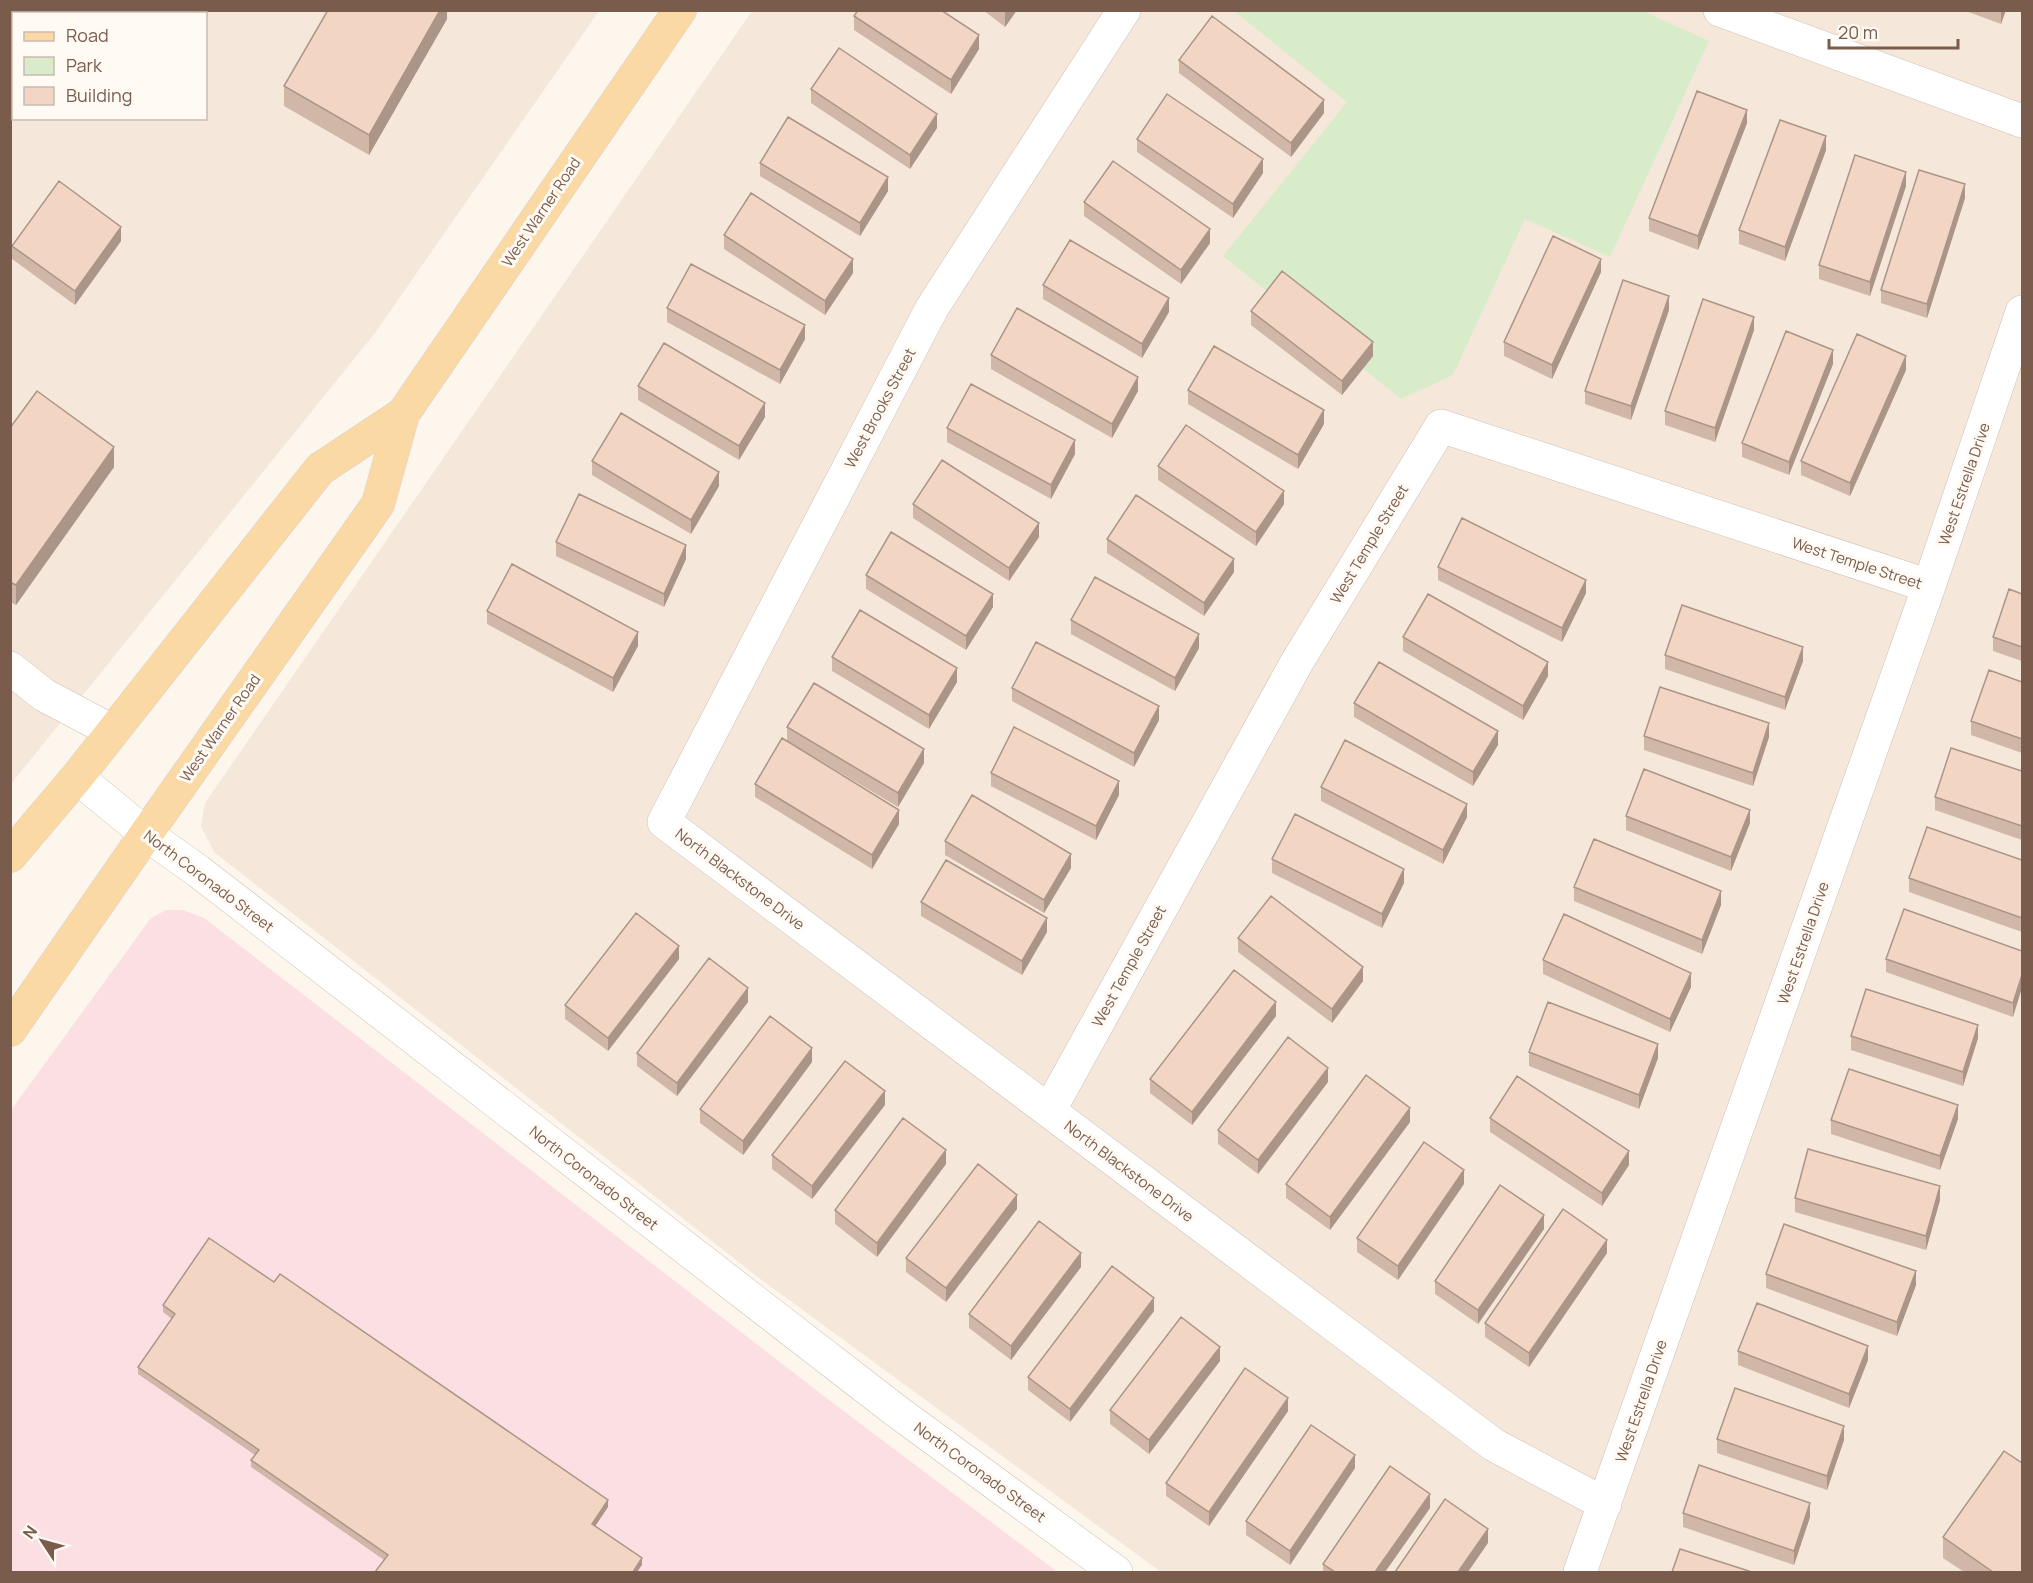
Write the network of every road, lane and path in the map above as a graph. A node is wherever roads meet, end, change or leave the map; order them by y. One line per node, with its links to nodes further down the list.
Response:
1 (1124, 10): 11 (street, West Brooks Street)
2 (1720, 10): 4 (street)
3 (676, 12): 6 (main road, West Warner Road)
4 (2022, 122)
5 (2022, 312): 7 (street, West Estrella Drive)
6 (403, 414): 9 (main road, West Warner Road); 12 (main road, West Warner Road)
7 (1929, 586): 15 (street, West Temple Street); 16 (street, West Estrella Drive)
8 (10, 668): 9 (street)
9 (112, 731): 10 (main road, West Warner Road)
10 (77, 777): 12 (street, North Coronado Street); 13 (main road, West Warner Road)
11 (664, 822): 15 (street, North Blackstone Drive)
12 (146, 834): 14 (main road, West Warner Road); 17 (street, North Coronado Street)
13 (10, 856)
14 (10, 1030)
15 (1049, 1111): 16 (street, North Blackstone Drive)
16 (1605, 1504): 18 (street, West Estrella Drive)
17 (1116, 1572)
18 (1580, 1572)

